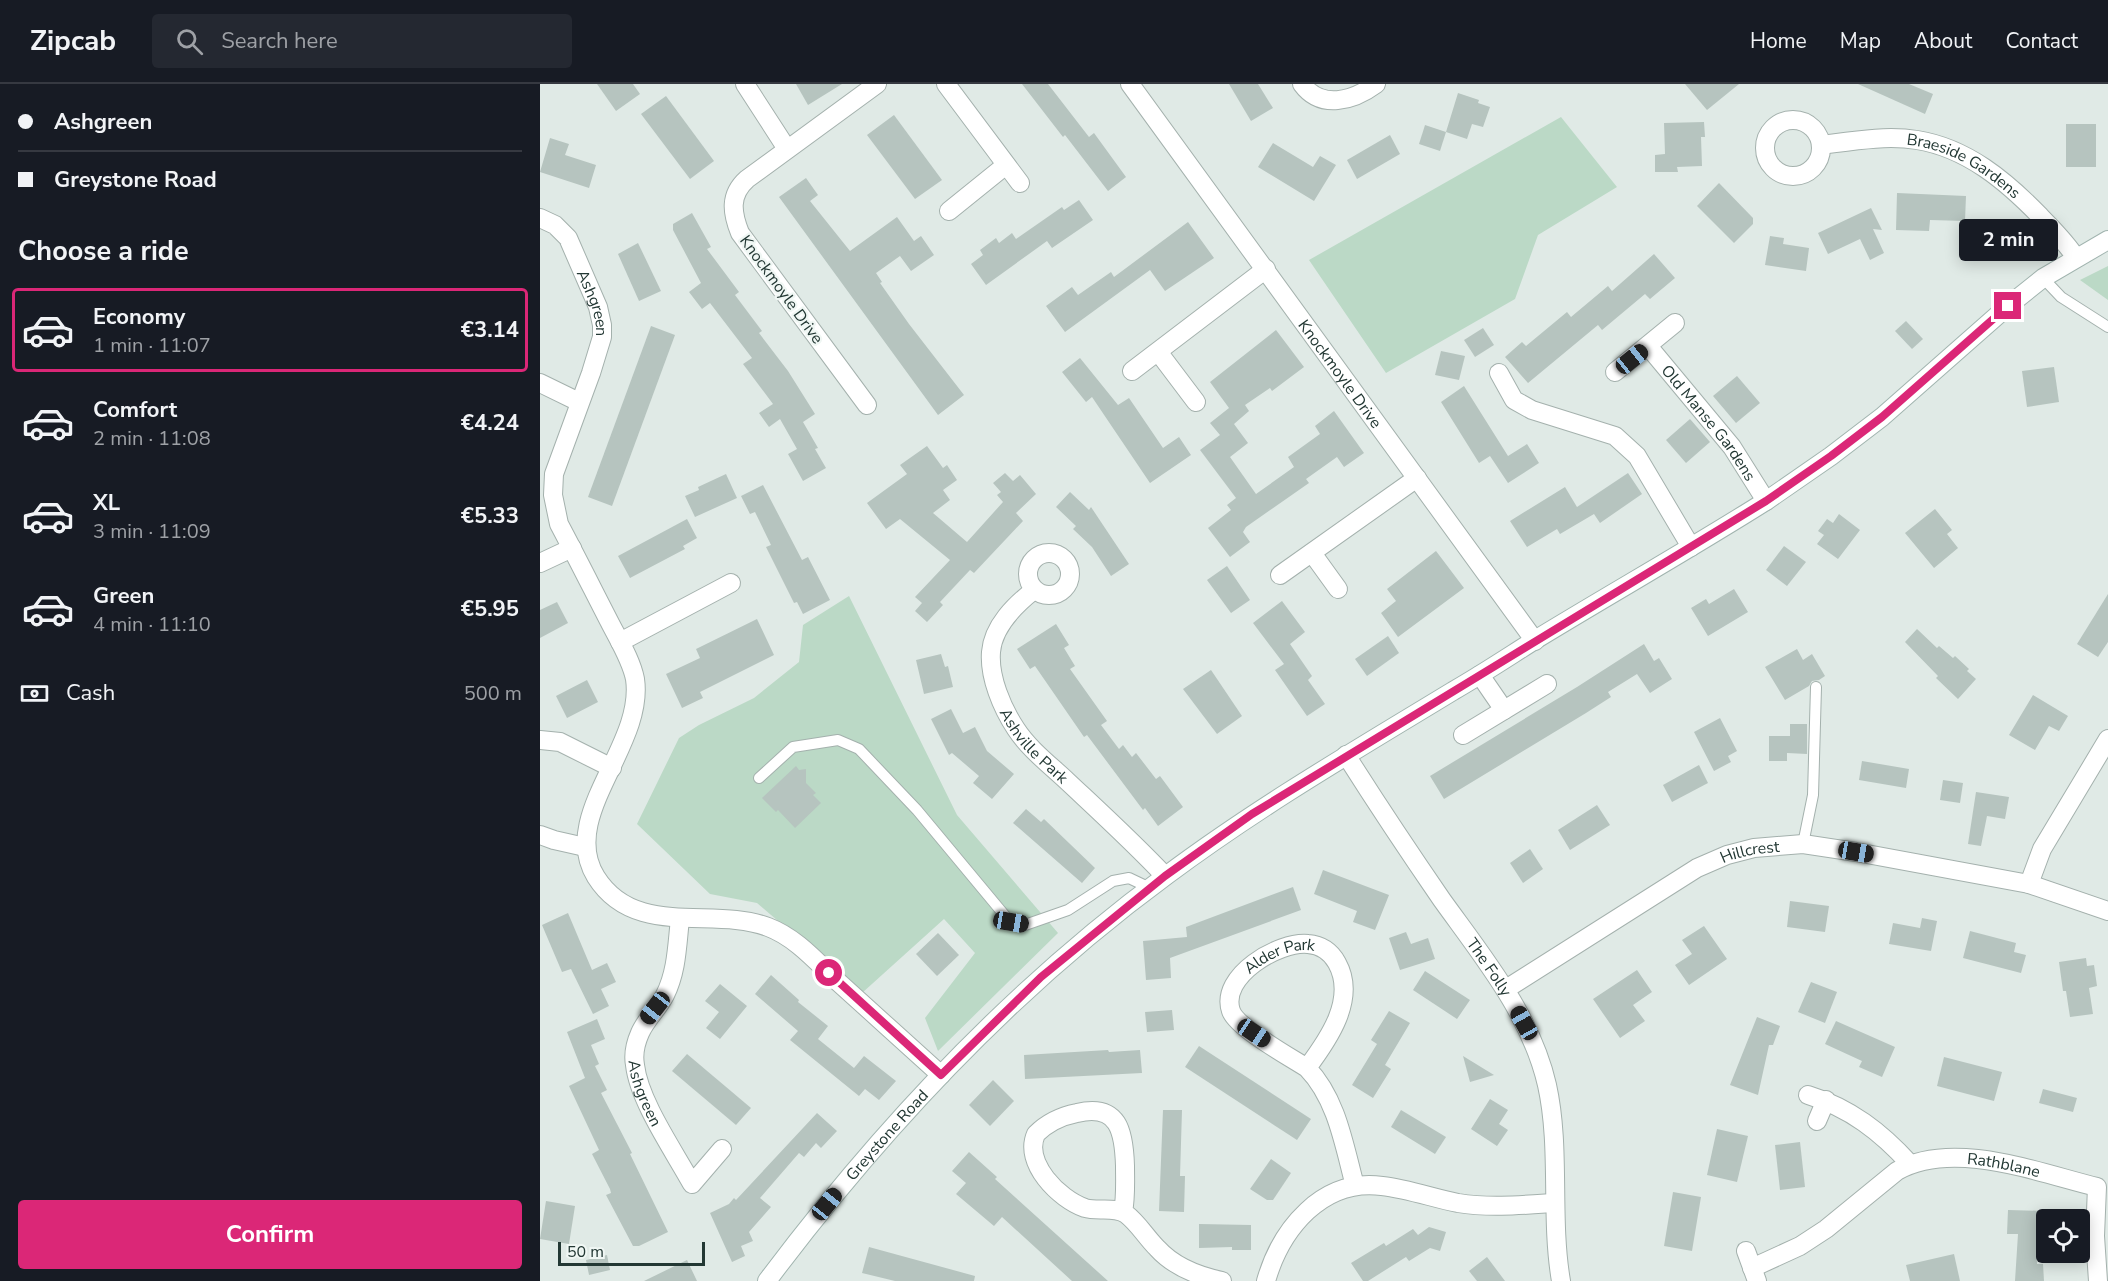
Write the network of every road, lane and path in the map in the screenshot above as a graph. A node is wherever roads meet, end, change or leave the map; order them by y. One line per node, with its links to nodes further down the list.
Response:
1 (745, 84): 8 (street)
2 (877, 84): 8 (street, Knockmoyle Drive)
3 (946, 84): 9 (street)
4 (1130, 84): 15 (street, Knockmoyle Drive)
5 (1302, 84): 6 (street)
6 (1376, 84)
7 (1821, 145): 14 (street, Braeside Gardens)
8 (787, 149): 27 (street, Knockmoyle Drive)
9 (1006, 165): 10 (street); 11 (street)
10 (1020, 183)
11 (949, 211)
12 (540, 218): 25 (street, Ashgreen)
13 (2108, 240): 14 (street, Greystone Road)
14 (2076, 258): 16 (street, Greystone Road)
15 (1266, 270): 20 (street); 28 (street, Knockmoyle Drive)
16 (2043, 278): 18 (lane); 29 (street, Greystone Road)
17 (1675, 323): 19 (street)
18 (2108, 327)
19 (1648, 346): 22 (street); 29 (street, Old Manse Gardens)
20 (1159, 353): 21 (street); 26 (street)
21 (1132, 371)
22 (1616, 372)
23 (1499, 373): 30 (street)
24 (540, 383): 25 (street)
25 (579, 402): 31 (street, Ashgreen)
26 (1196, 402)
27 (867, 405)
28 (1417, 478): 32 (street); 38 (street, Knockmoyle Drive)
29 (1766, 501): 30 (street, Greystone Road)
30 (1691, 547): 38 (street, Greystone Road)
31 (572, 548): 33 (street); 39 (street, Ashgreen)
32 (1312, 553): 34 (street); 36 (street)
33 (540, 562)
34 (1280, 575)
35 (731, 583): 39 (street)
36 (1338, 589)
37 (1034, 590): 53 (street, Ashville Park)
38 (1535, 641): 40 (street, Greystone Road)
39 (620, 642): 48 (street, Ashgreen)
40 (1480, 675): 43 (street); 47 (street, Greystone Road)
41 (1547, 684): 43 (street)
42 (1816, 687): 51 (lane)
43 (1504, 710): 44 (street)
44 (1463, 735)
45 (2108, 739): 54 (street)
46 (540, 740): 48 (street)
47 (1346, 755): 53 (street, Greystone Road); 58 (street, The Folly)
48 (612, 768): 52 (street, Ashgreen)
49 (759, 778): 55 (lane)
50 (540, 834): 52 (street)
51 (1803, 844): 54 (street, Hillcrest); 58 (street, Hillcrest)
52 (585, 847): 57 (street, Ashgreen)
53 (1165, 876): 55 (street, Greystone Road)
54 (2029, 884): 56 (street, Hillcrest)
55 (1150, 888): 60 (street, Greystone Road)
56 (2108, 911)
57 (681, 919): 60 (street, Ashgreen); 64 (street, Ashgreen)
58 (1506, 989): 68 (street, The Folly)
59 (1307, 1068): 59 (street, Alder Park); 66 (street, Alder Park)
60 (941, 1075): 71 (street, Greystone Road)
61 (1808, 1095): 62 (street)
62 (1826, 1100): 63 (street); 65 (street)
63 (1817, 1121)
64 (722, 1149)
65 (1910, 1164): 67 (street, Rathblane); 70 (street, Rathblane)
66 (1355, 1186): 68 (street); 73 (street)
67 (2103, 1187): 75 (street, Rathblane)
68 (1554, 1203): 74 (street, The Folly)
69 (1123, 1212): 69 (street); 72 (street)
70 (1752, 1267)
71 (767, 1281)
72 (1222, 1281)
73 (1266, 1281)
74 (1561, 1281)
75 (2098, 1281)

